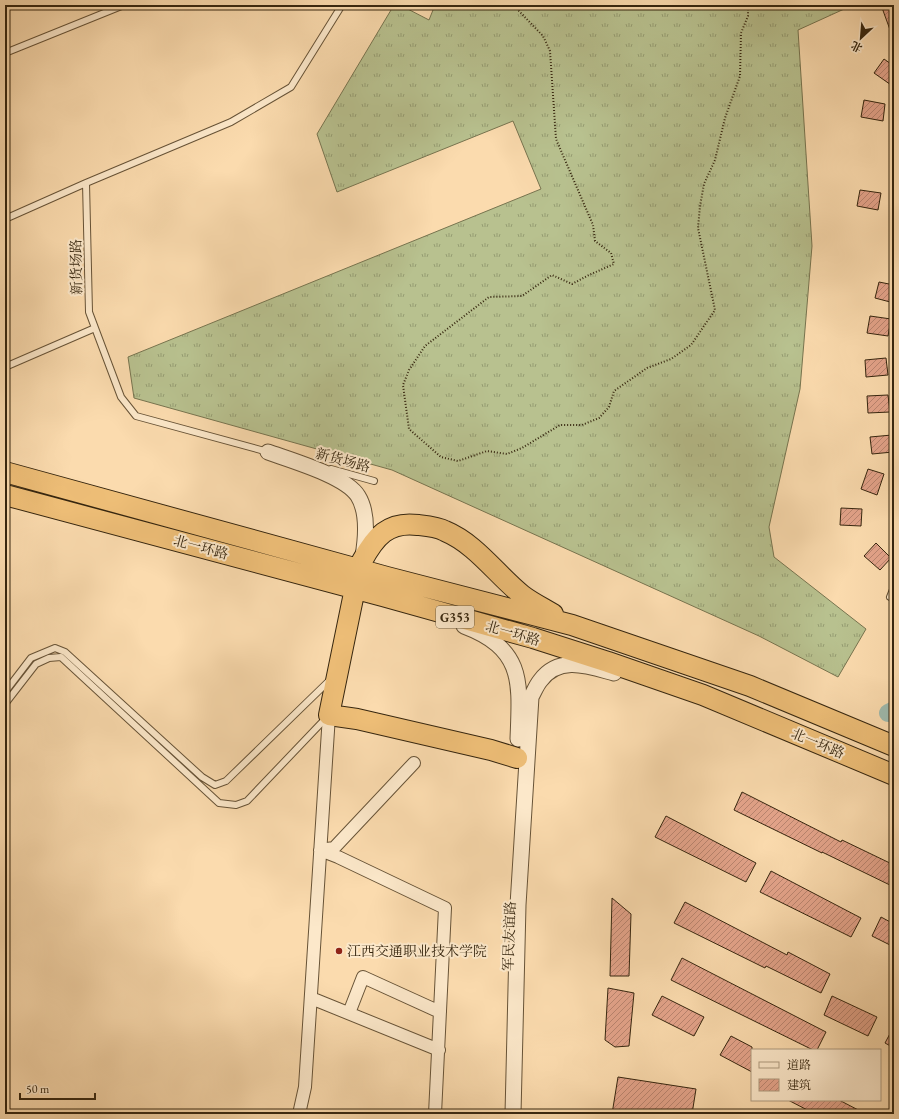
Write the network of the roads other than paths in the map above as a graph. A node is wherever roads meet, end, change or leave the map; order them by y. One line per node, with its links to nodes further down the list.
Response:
1 (124, 5): 3 (lane)
2 (342, 5): 4 (lane)
3 (5, 53)
4 (86, 183): 5 (lane); 6 (lane, 新货场路)
5 (5, 219)
6 (95, 328): 7 (lane); 8 (lane, 新货场路)
7 (5, 368)
8 (268, 452): 10 (lane, 新货场路); 12 (street)
9 (5, 472): 17 (highway, 北一环路 / G353)
10 (374, 481)
11 (5, 495): 14 (highway, 北一环路 / G353)
12 (362, 561): 17 (highway)
13 (894, 587): 15 (lane)
14 (382, 596): 20 (highway, 北一环路 / G353); 24 (street)
15 (890, 597)
16 (353, 598): 18 (highway)
17 (572, 625): 23 (highway, 北一环路 / G353)
18 (338, 672): 19 (lane); 22 (highway)
19 (5, 692)
20 (703, 695): 24 (street); 26 (highway, 北一环路 / G353)
21 (5, 704): 22 (lane)
22 (329, 715): 24 (highway); 27 (street)
23 (894, 746)
24 (522, 760): 34 (street, 军民友谊路); 35 (street, 军民友谊路)
25 (414, 763): 27 (street)
26 (894, 774)
27 (320, 850): 28 (street); 29 (street)
28 (310, 998): 30 (street); 32 (street)
29 (440, 1012): 30 (street); 31 (street)
30 (349, 1013): 31 (street)
31 (438, 1050): 33 (street)
32 (299, 1114)
33 (436, 1114)
34 (503, 1114)
35 (513, 1114)

